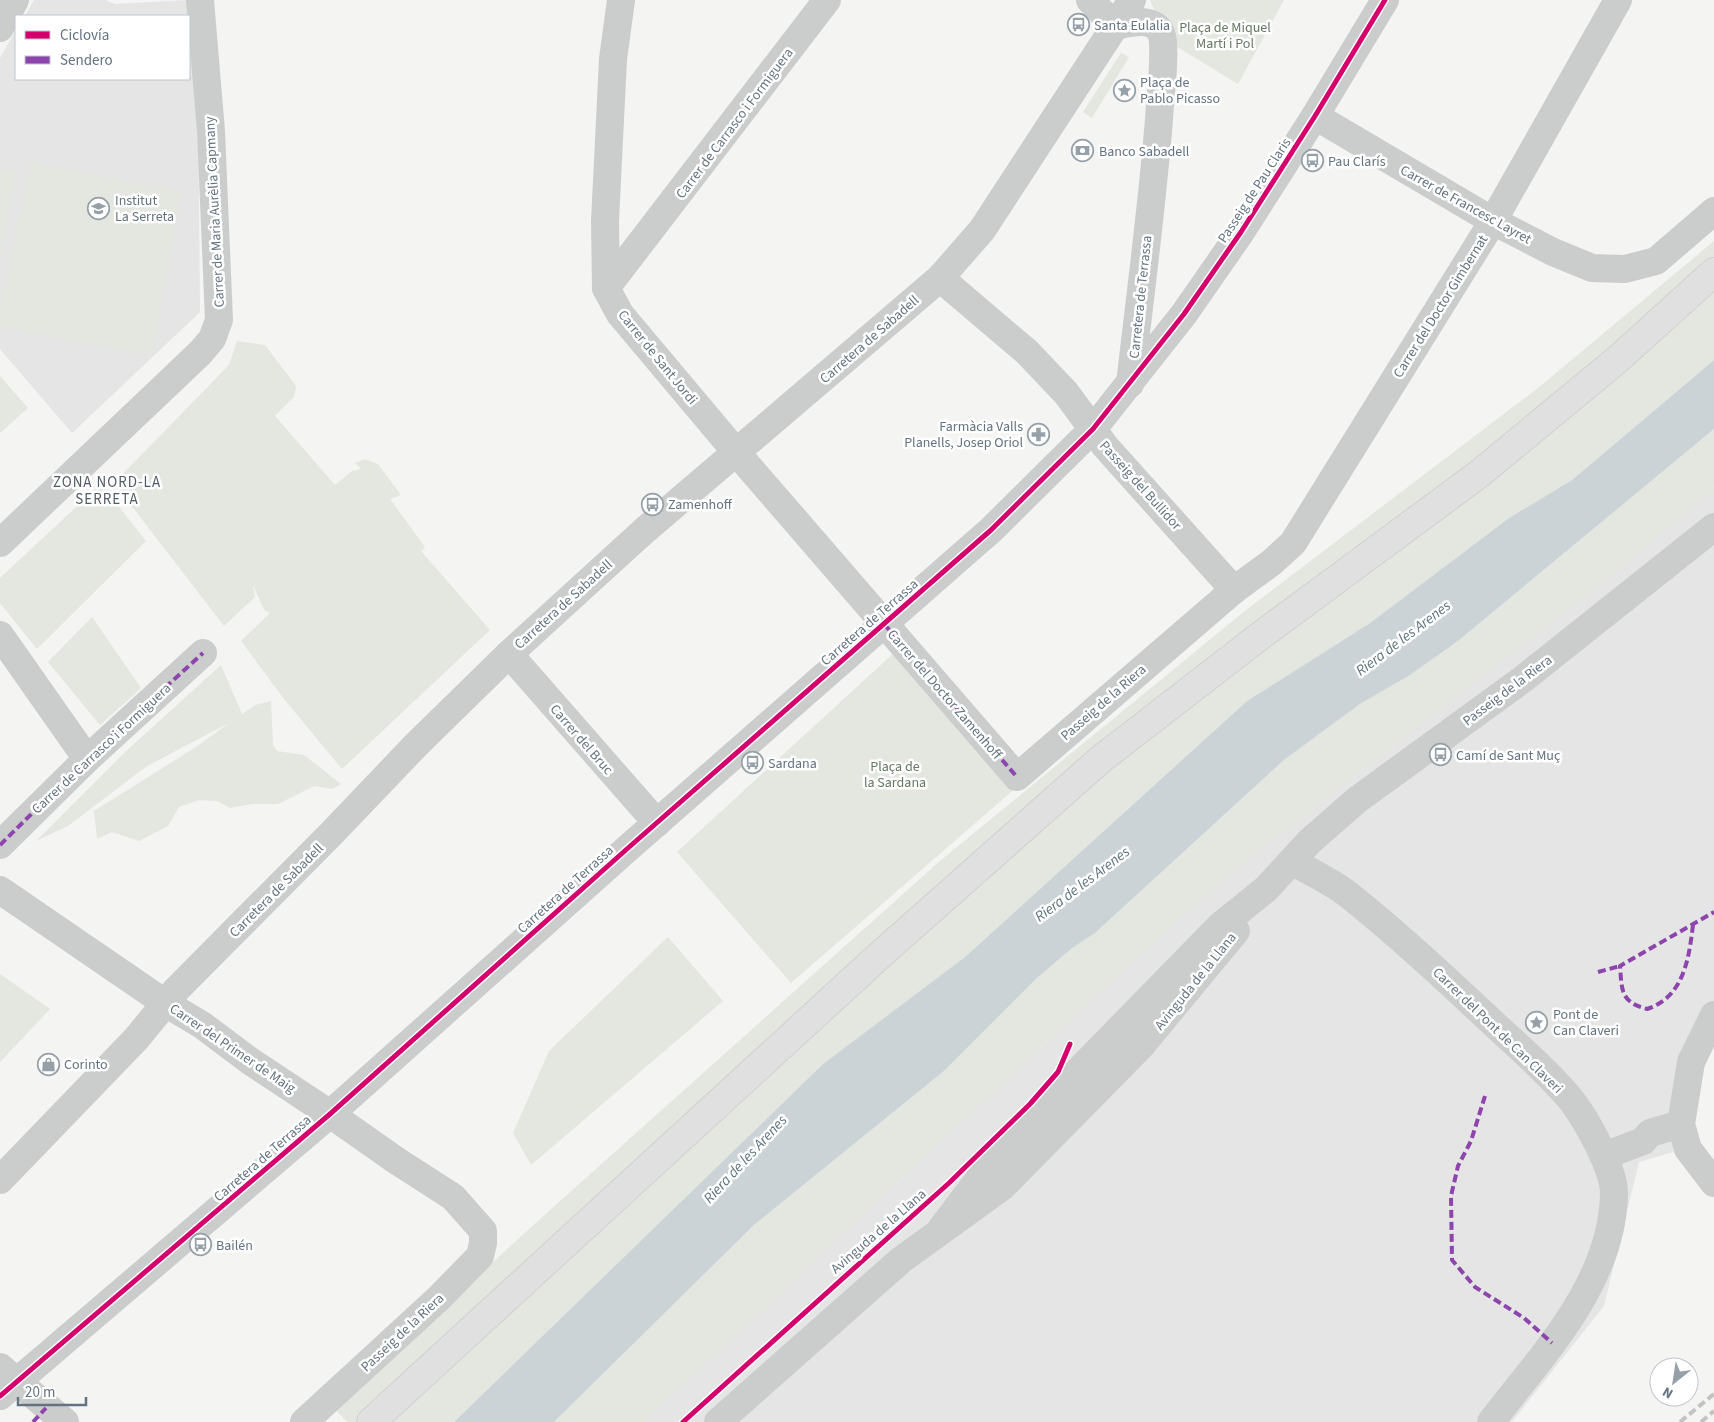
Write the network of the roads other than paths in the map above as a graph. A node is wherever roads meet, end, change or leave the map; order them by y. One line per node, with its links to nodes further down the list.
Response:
1 (15, 0): 10 (street)
2 (200, 0): 23 (street, Carrer de Maria Aurèlia Capmany)
3 (621, 0): 13 (street, Carrer de Sant Jordi)
4 (827, 0): 15 (street, Carrer de Carrasco i Formiguera)
5 (1090, 0): 9 (street)
6 (1132, 0): 9 (street, Carretera de Sabadell)
7 (1385, 0): 11 (street, Passeig de Pau Claris)
8 (1618, 0): 14 (street, Carrer del Doctor Gimbernat)
9 (1115, 26): 17 (street, Carretera de Sabadell); 19 (street, Carretera de Terrassa)
10 (0, 28)
11 (1315, 116): 14 (street, Carrer de Francesc Layret); 19 (street, Passeig de Pau Claris)
12 (1714, 211): 14 (street, Carrer de Francesc Layret)
13 (605, 221): 15 (street); 18 (street, Carrer de Sant Jordi)
14 (1493, 221): 24 (street, Carrer del Doctor Gimbernat)
15 (629, 244): 18 (street, Carrer de Carrasco i Formiguera)
16 (1714, 272): 47 (main road)
17 (940, 278): 20 (street, Passeig del Bullidor); 21 (street, Carretera de Sabadell)
18 (606, 288): 21 (street, Carrer de Sant Jordi)
19 (1130, 384): 20 (street, Carretera de Terrassa)
20 (1093, 430): 24 (street, Passeig del Bullidor); 25 (street, Carretera de Terrassa)
21 (736, 452): 25 (street, Carrer del Doctor Zamenhoff); 28 (street, Carretera de Sabadell)
22 (1714, 527): 33 (street, Passeig de la Riera)
23 (0, 543)
24 (1234, 590): 30 (street, Passeig de la Riera)
25 (884, 624): 30 (street, Carrer del Doctor Zamenhoff); 31 (street, Carretera de Terrassa)
26 (0, 634): 29 (street)
27 (203, 653): 29 (street, Carrer de Carrasco i Formiguera)
28 (509, 654): 31 (street, Carrer del Bruc); 36 (street, Carretera de Sabadell)
29 (87, 759): 32 (street, Carrer de Carrasco i Formiguera)
30 (1017, 777)
31 (657, 823): 38 (street, Carretera de Terrassa)
32 (0, 845)
33 (1303, 849): 35 (street, Carrer del Pont de Can Claveri); 35 (street, Carrer del Pont de Can Claveri); 48 (street, Avinguda de la Llana)
34 (0, 890): 36 (street, Carrer del Primer de Maig)
35 (1350, 896): 40 (street, Carrer del Pont de Can Claveri)
36 (166, 1003): 38 (street, Carrer del Primer de Maig); 41 (street, Carretera de Sabadell)
37 (1714, 1015): 39 (street)
38 (330, 1114): 43 (street, Carrer del Primer de Maig); 44 (street, Carretera de Terrassa)
39 (1680, 1124): 40 (street); 42 (street)
40 (1604, 1156): 49 (street, Carrer del Pont de Can Claveri)
41 (0, 1180)
42 (1714, 1183)
43 (483, 1231): 46 (street, Passeig de la Riera)
44 (6, 1382): 45 (street)
45 (48, 1417)
46 (304, 1422)
47 (371, 1422)
48 (718, 1422)
49 (1491, 1422)

